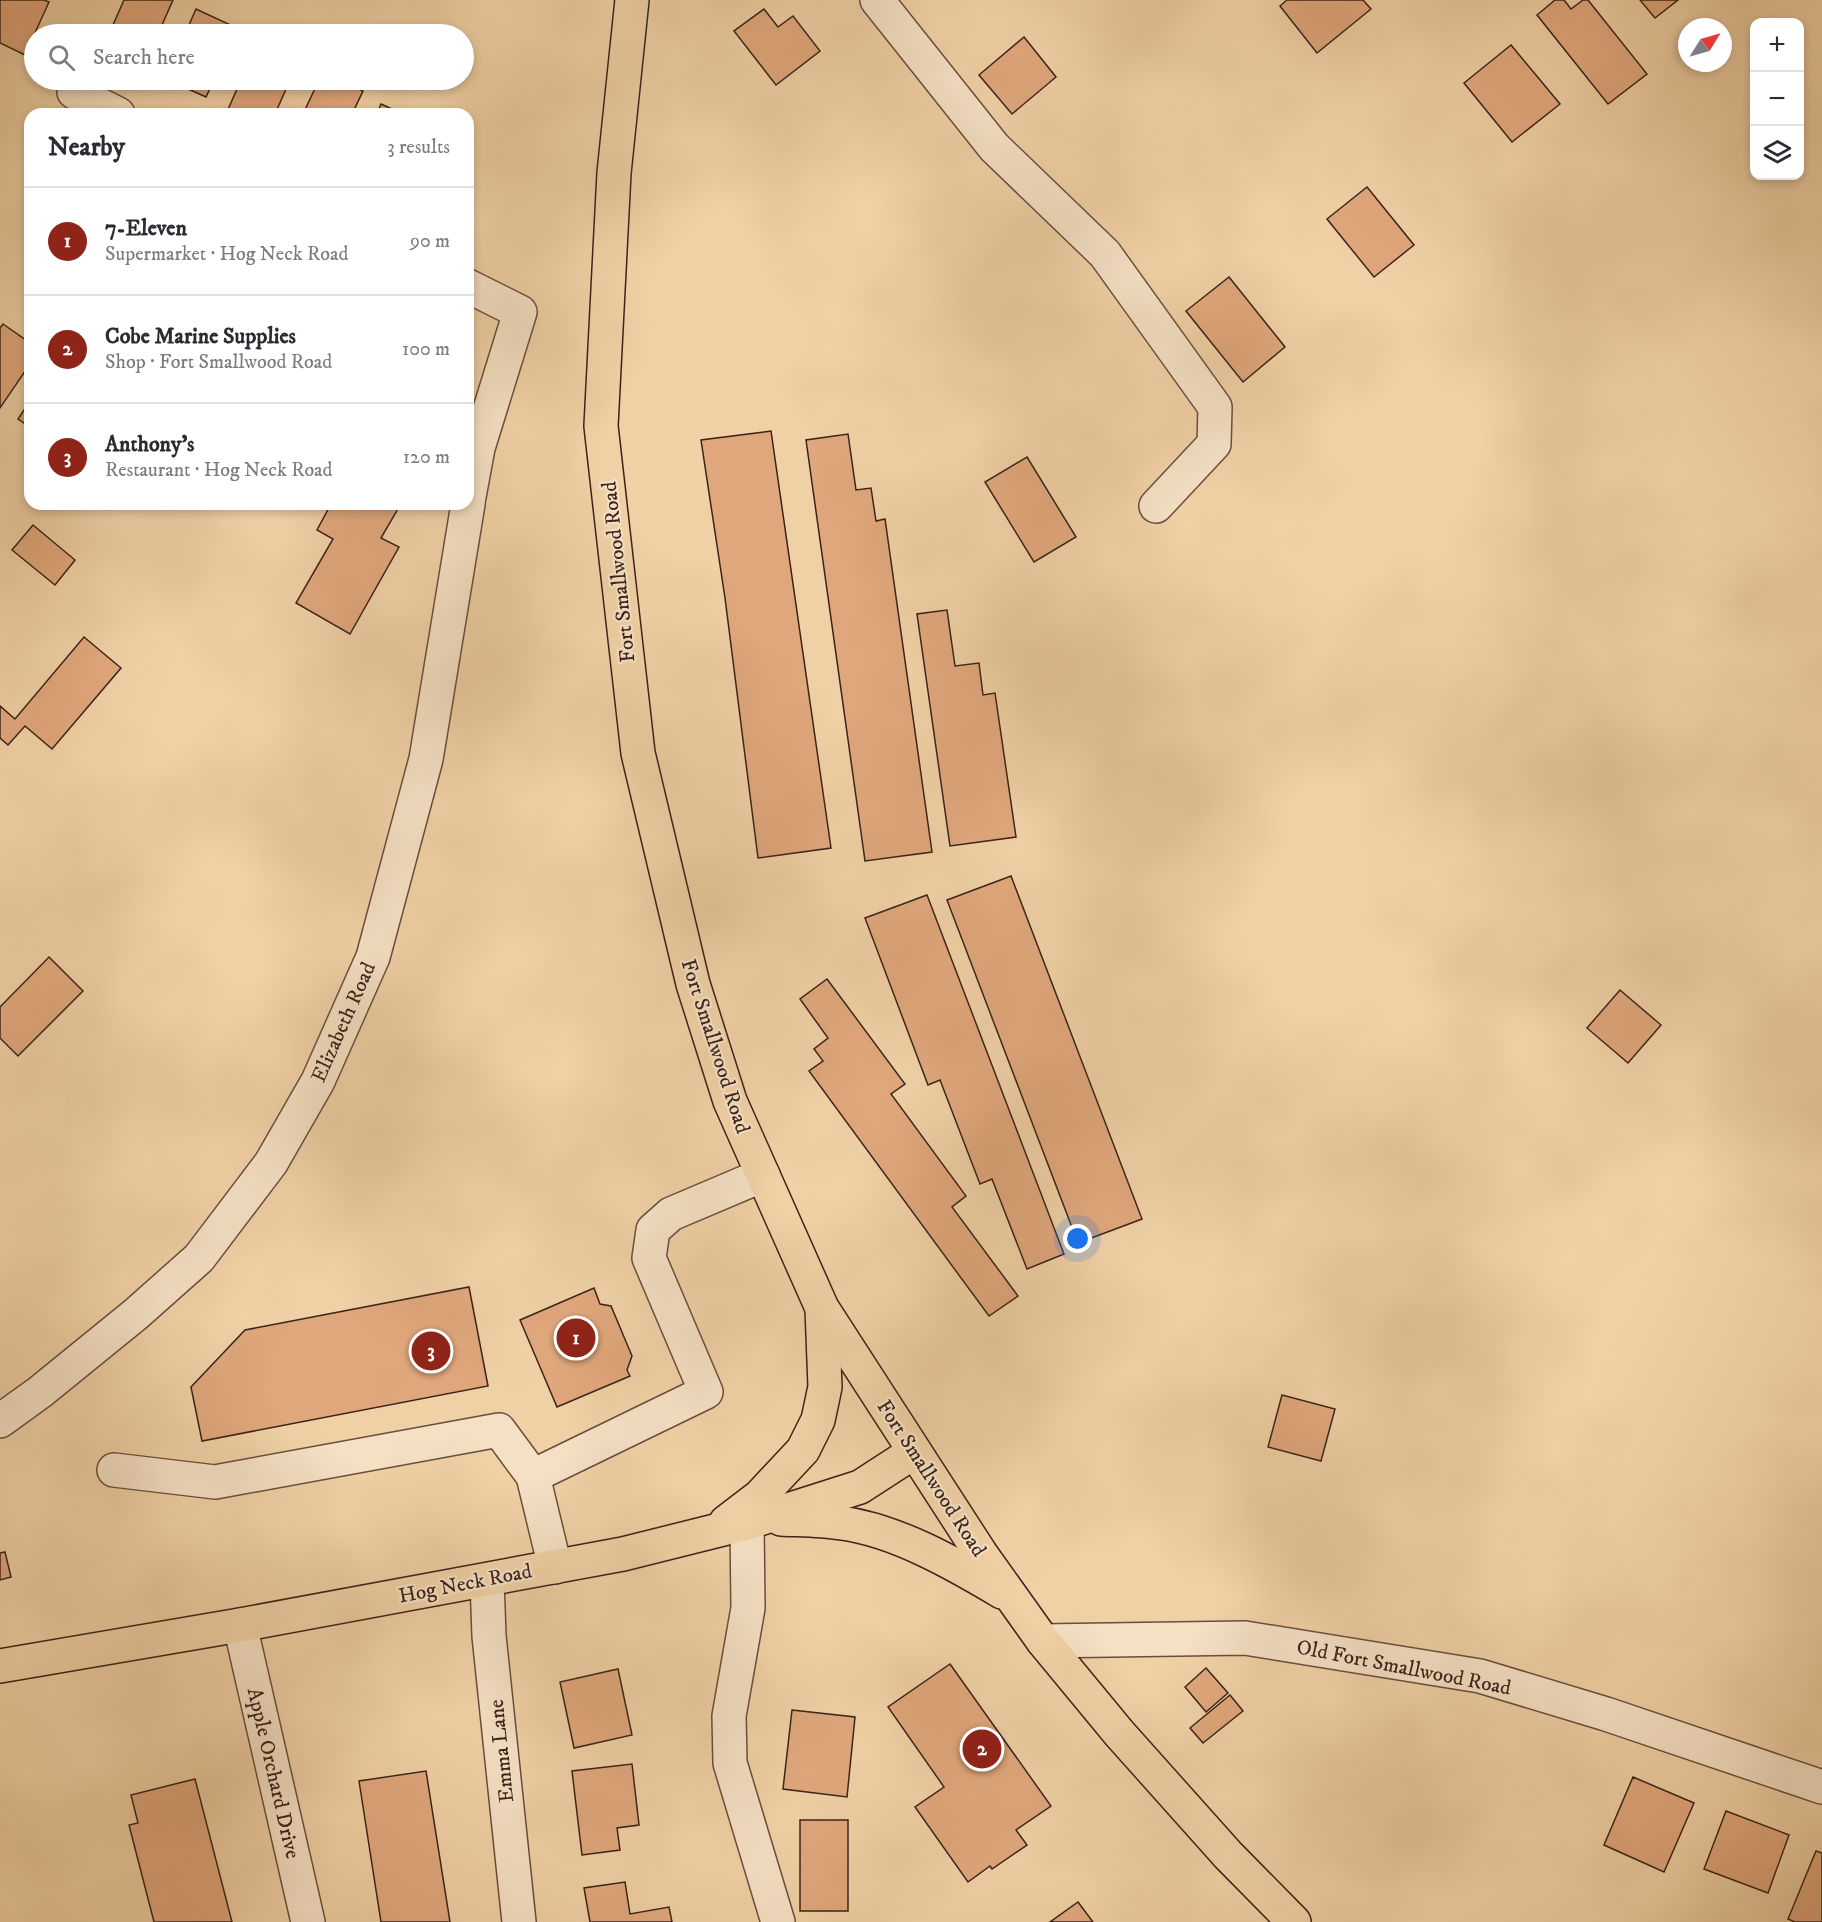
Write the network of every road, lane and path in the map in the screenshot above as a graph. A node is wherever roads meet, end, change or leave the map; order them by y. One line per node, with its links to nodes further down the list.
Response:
1 (632, 0): 9 (main road, Fort Smallwood Road)
2 (877, 0): 7 (street)
3 (74, 92): 4 (street)
4 (106, 108)
5 (474, 289): 6 (street, Elizabeth Road)
6 (474, 442)
7 (1156, 506)
8 (467, 510): 11 (street, Elizabeth Road)
9 (763, 1175): 10 (main road, Fort Smallwood Road); 14 (street)
10 (822, 1308): 12 (main road, Fort Smallwood Road); 16 (main road)
11 (0, 1421)
12 (914, 1452): 15 (main road, Hog Neck Road); 19 (main road, Fort Smallwood Road)
13 (114, 1470): 14 (street)
14 (533, 1476): 17 (street)
15 (756, 1521): 16 (main road, Hog Neck Road); 19 (main road); 26 (street)
16 (714, 1532): 17 (main road, Hog Neck Road)
17 (555, 1567): 18 (main road, Hog Neck Road)
18 (487, 1580): 20 (main road, Hog Neck Road); 25 (street, Emma Lane)
19 (1012, 1599): 21 (main road, Fort Smallwood Road)
20 (240, 1625): 22 (main road, Hog Neck Road); 24 (street, Apple Orchard Drive)
21 (1043, 1641): 23 (street, Old Fort Smallwood Road); 27 (main road, Fort Smallwood Road)
22 (0, 1666)
23 (1822, 1787)
24 (308, 1922)
25 (519, 1922)
26 (778, 1922)
27 (1294, 1922)

